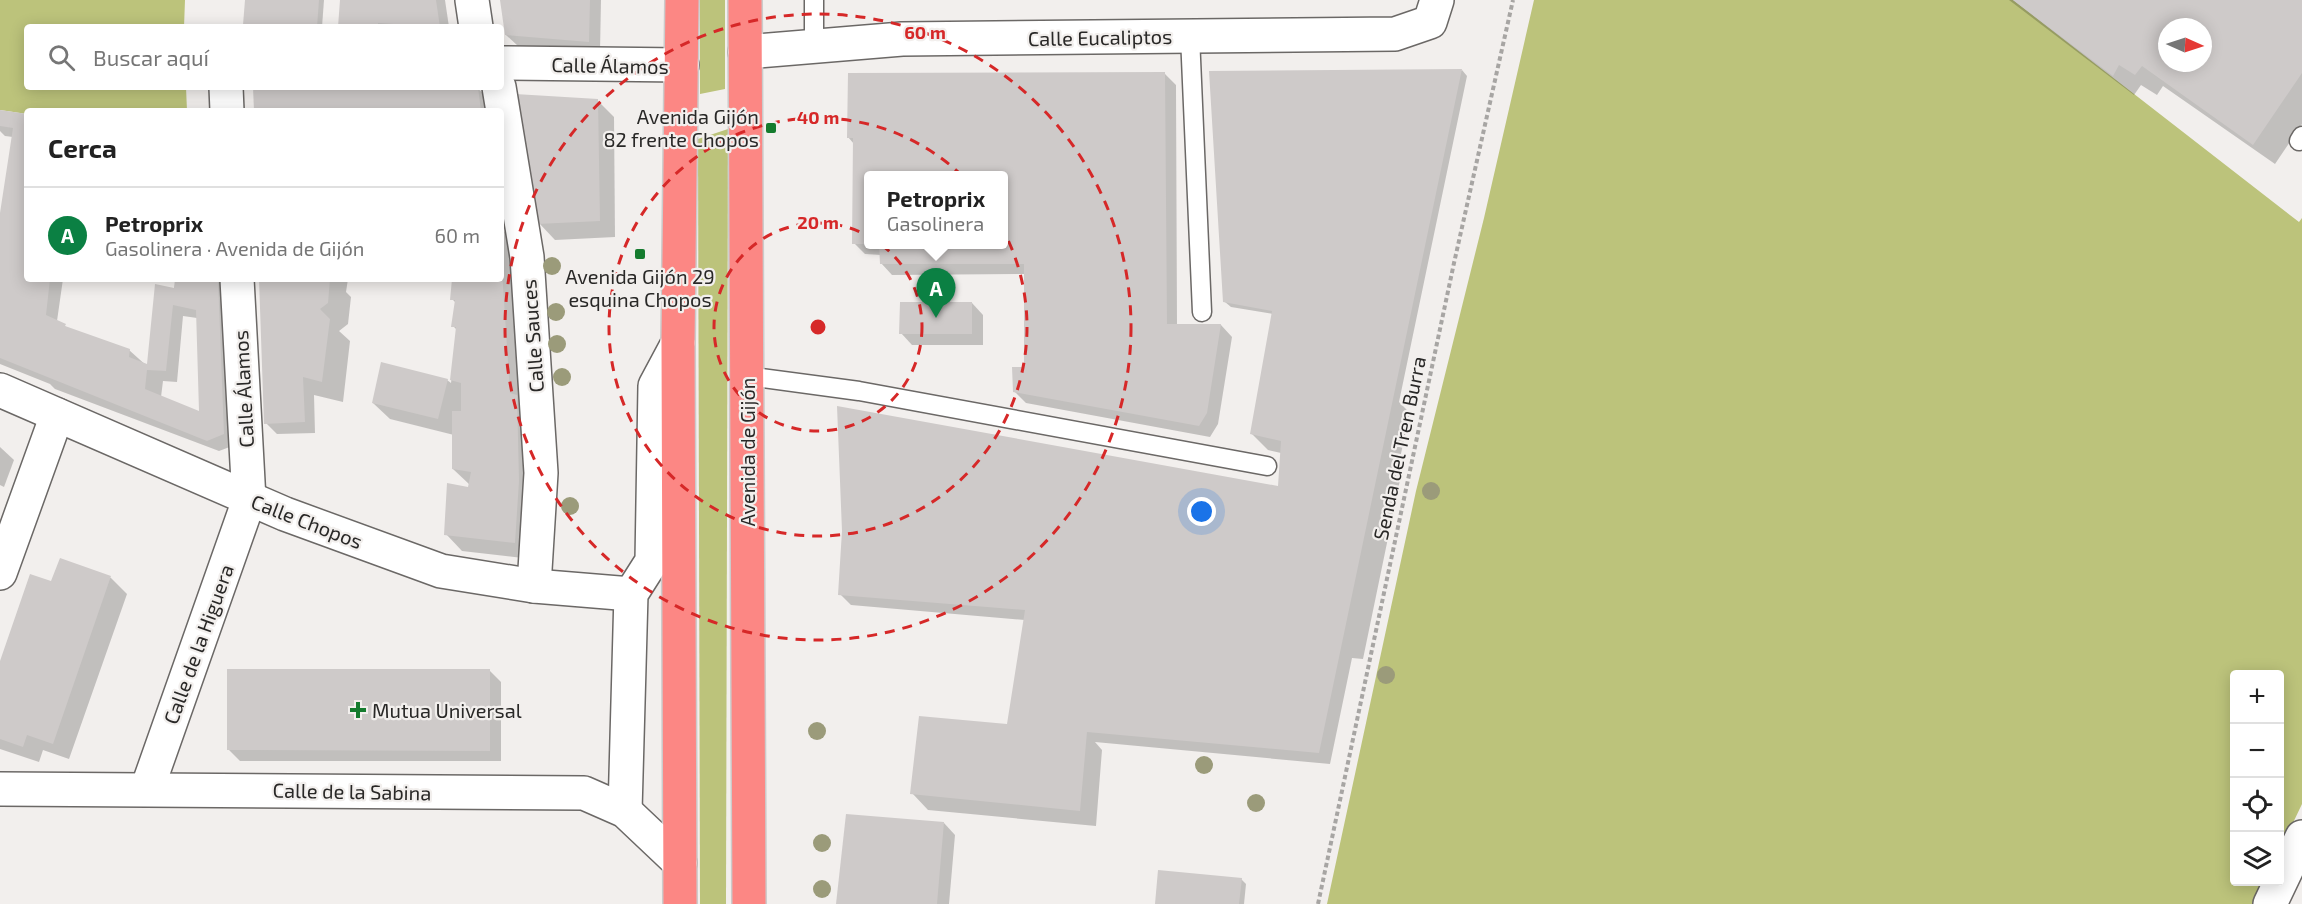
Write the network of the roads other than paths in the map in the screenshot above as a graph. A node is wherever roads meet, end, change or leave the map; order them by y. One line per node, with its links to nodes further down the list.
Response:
1 (472, 0): 6 (street)
2 (682, 0): 11 (highway)
3 (745, 0): 9 (highway, Avenida de Gijón)
4 (814, 0): 8 (lane)
5 (1437, 0): 7 (street, Calle Eucaliptos)
6 (476, 24)
7 (1190, 36): 8 (street, Calle Eucaliptos); 18 (lane)
8 (814, 46): 9 (street, Calle Eucaliptos)
9 (745, 52): 20 (highway, Avenida de Gijón)
10 (504, 63): 11 (street, Calle Álamos)
11 (682, 65): 19 (highway)
12 (226, 90): 14 (street)
13 (499, 90): 15 (street, Calle Sauces)
14 (227, 108)
15 (502, 108)
16 (504, 117): 26 (street, Calle Sauces)
17 (237, 282): 24 (street, Calle Álamos)
18 (1202, 312)
19 (678, 343): 27 (street); 32 (highway)
20 (747, 376): 23 (lane); 34 (highway, Avenida de Gijón)
21 (0, 390): 22 (street, Calle Chopos)
22 (57, 415): 24 (street, Calle Chopos); 25 (street)
23 (1267, 466)
24 (249, 500): 26 (street, Calle Chopos); 29 (street, Calle de la Higuera)
25 (0, 573)
26 (534, 586): 27 (street, Calle Chopos)
27 (631, 594): 30 (street)
28 (0, 789): 29 (street, Calle de la Sabina)
29 (147, 789): 30 (street, Calle de la Sabina)
30 (625, 811): 32 (street, Calle de la Sabina)
31 (2302, 837): 35 (street)
32 (680, 863): 33 (highway)
33 (680, 904)
34 (749, 904)
35 (2270, 904)

